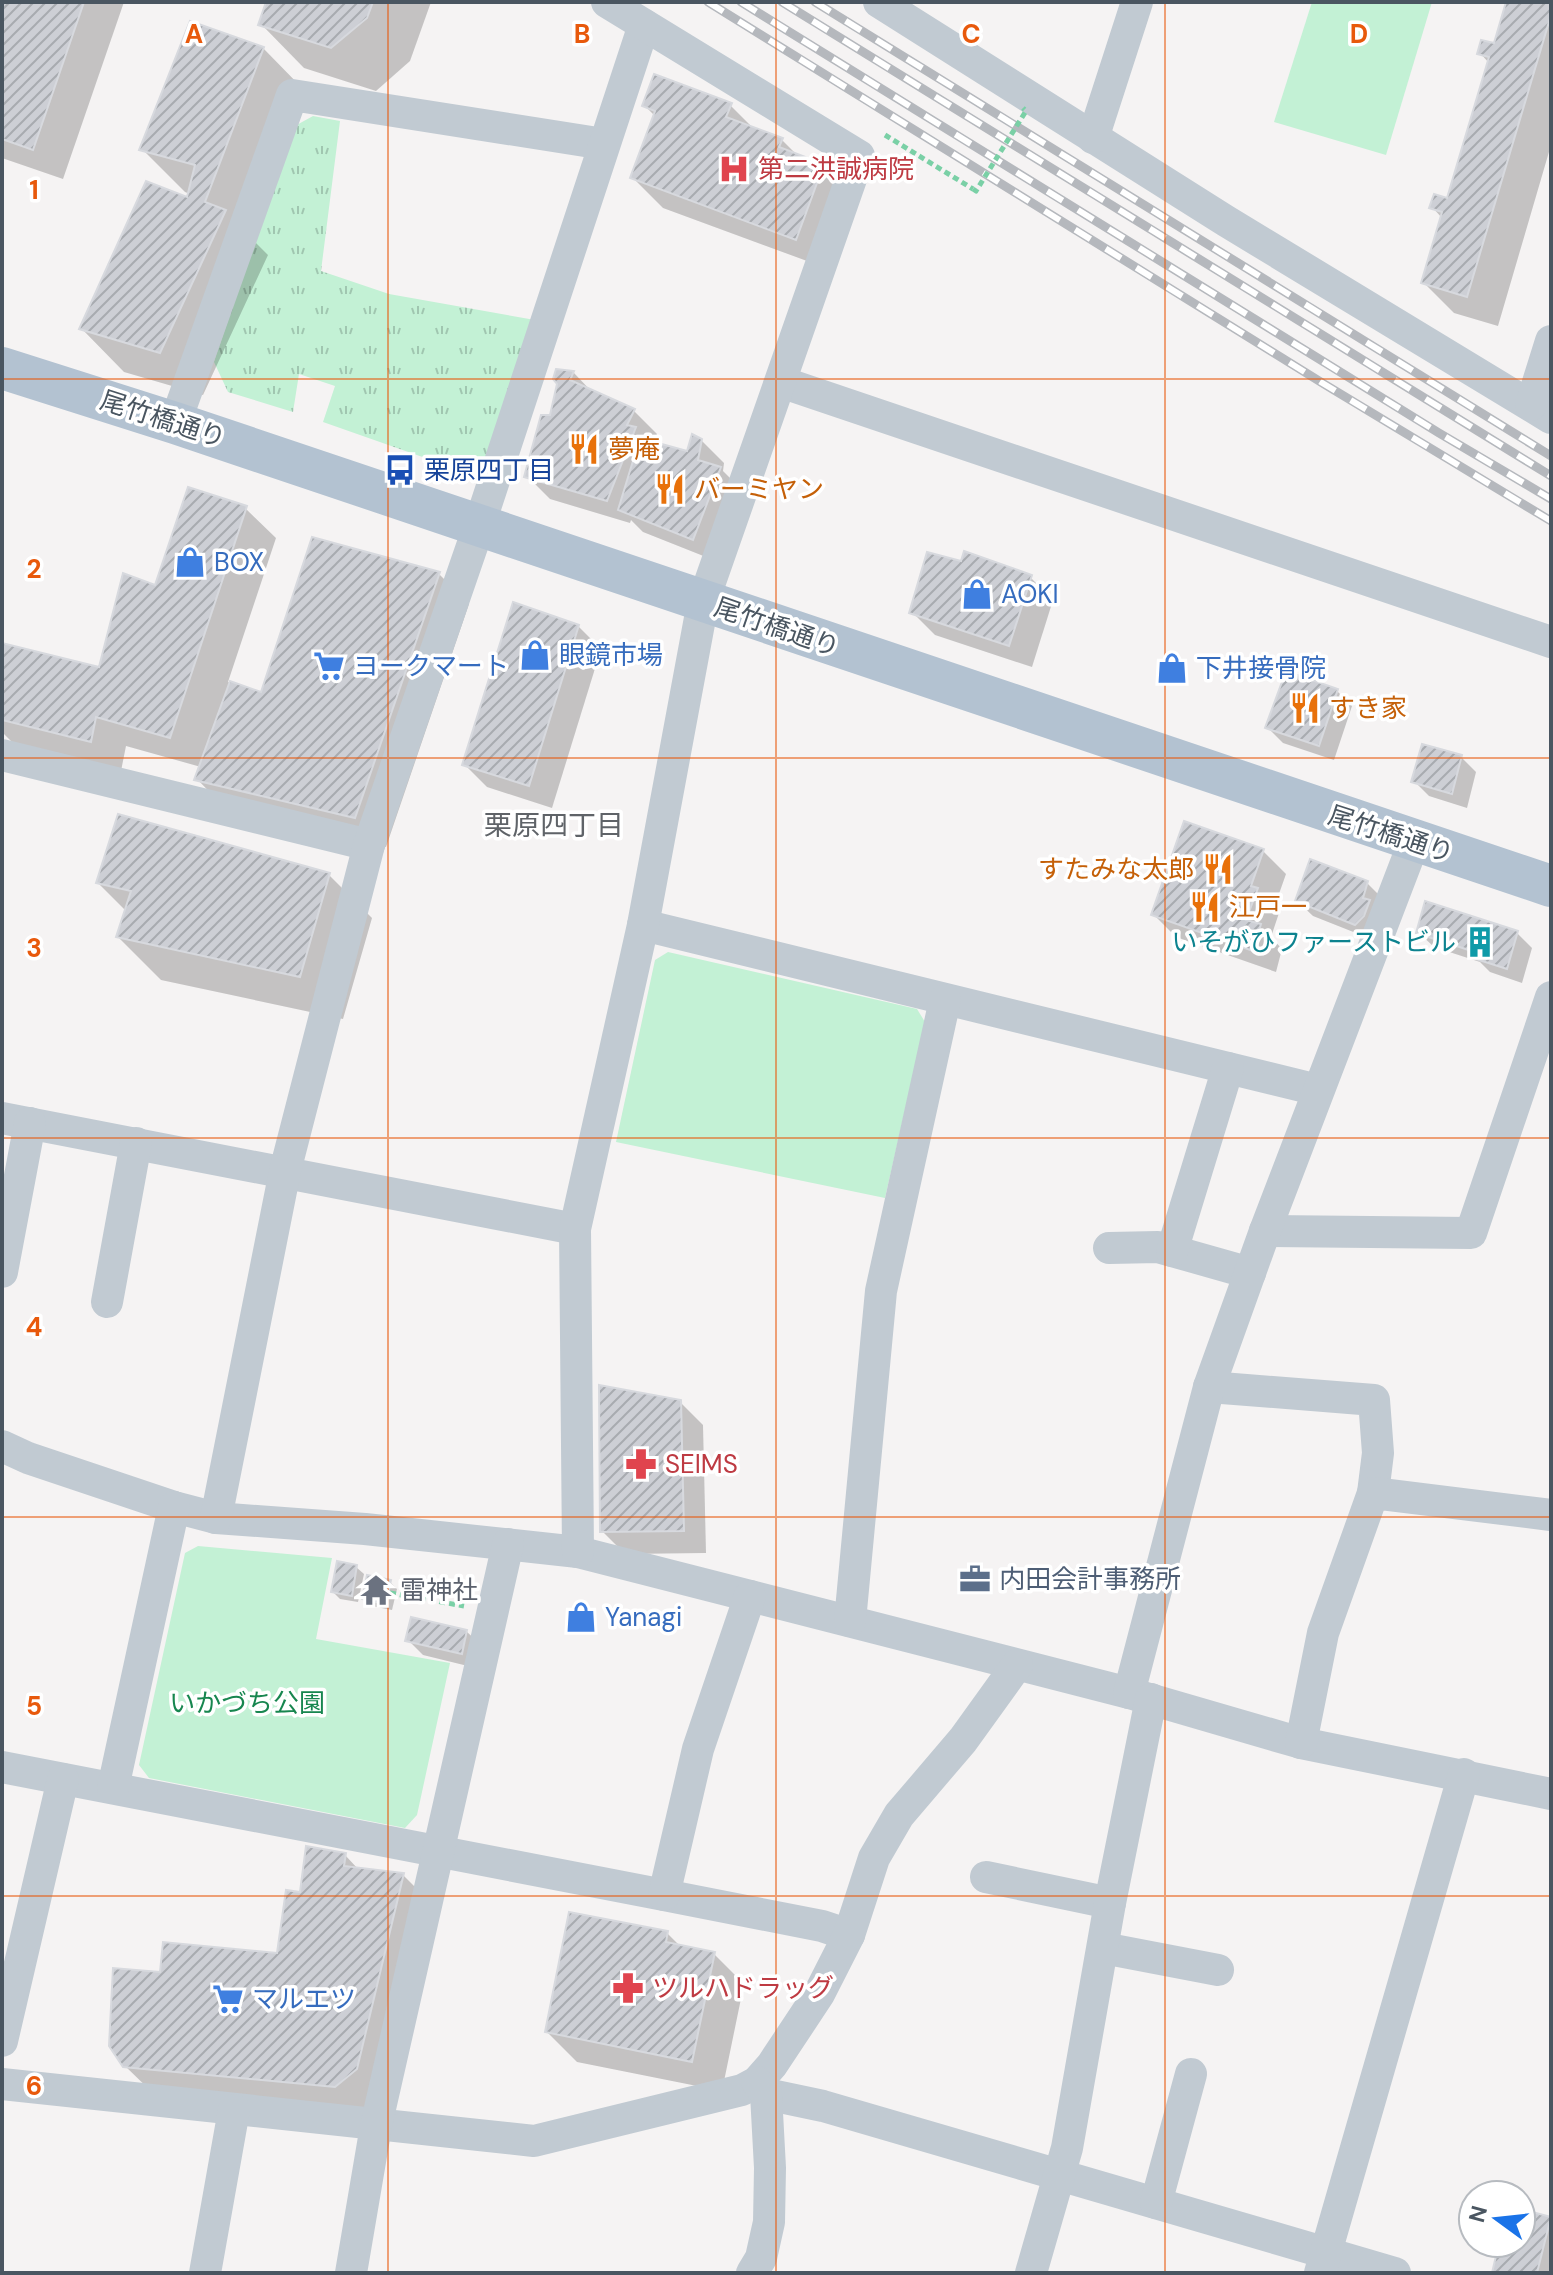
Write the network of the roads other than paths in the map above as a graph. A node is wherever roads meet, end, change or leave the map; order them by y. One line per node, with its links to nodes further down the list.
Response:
1 (607, 2): 4 (street)
2 (879, 2): 5 (street)
3 (1137, 2): 5 (street)
4 (644, 25): 6 (street); 9 (street)
5 (1093, 138): 10 (street)
6 (604, 144): 11 (street); 12 (street)
7 (1551, 341): 10 (street)
8 (2, 368): 11 (main road, 尾竹橋通り)
9 (781, 382): 13 (street); 14 (street)
10 (1541, 411)
11 (175, 423): 12 (main road, 尾竹橋通り)
12 (479, 526): 13 (main road, 尾竹橋通り); 17 (street)
13 (703, 602): 16 (main road, 尾竹橋通り); 19 (street)
14 (1551, 642)
15 (2, 755): 17 (street)
16 (1414, 842): 18 (main road, 尾竹橋通り); 24 (street)
17 (369, 845): 27 (street)
18 (1551, 886)
19 (643, 925): 21 (street); 28 (street)
20 (1551, 997): 22 (street)
21 (945, 1000): 23 (street); 44 (street)
22 (1542, 1061): 29 (street)
23 (1228, 1068): 24 (street); 31 (street)
24 (1318, 1090): 29 (street)
25 (16, 1121): 26 (street); 32 (street)
26 (136, 1143): 27 (street); 34 (street)
27 (285, 1171): 28 (street); 40 (street)
28 (575, 1229): 42 (street)
29 (1265, 1231): 33 (street)
30 (1109, 1248): 31 (street)
31 (1172, 1251): 33 (street)
32 (2, 1272)
33 (1250, 1273): 35 (street)
34 (107, 1302)
35 (1209, 1387): 37 (street); 46 (street)
36 (2, 1446): 38 (street)
37 (1373, 1493): 39 (street); 47 (street)
38 (174, 1507): 40 (street); 51 (street)
39 (1551, 1515)
40 (216, 1518): 41 (street)
41 (508, 1544): 42 (street); 53 (street)
42 (578, 1552): 43 (street)
43 (750, 1596): 44 (street); 55 (street)
44 (850, 1621): 45 (street)
45 (1017, 1665): 46 (street); 57 (street)
46 (1140, 1696): 47 (street); 56 (street)
47 (1301, 1743): 49 (street)
48 (2, 1767): 50 (street)
49 (1464, 1774): 52 (street); 69 (street)
50 (63, 1779): 51 (street); 59 (street)
51 (113, 1788): 53 (street)
52 (1551, 1794)
53 (439, 1853): 55 (street); 66 (street)
54 (986, 1877): 56 (street)
55 (664, 1895): 57 (street)
56 (1110, 1903): 58 (street)
57 (849, 1935): 64 (street)
58 (1103, 1948): 60 (street); 67 (street)
59 (10, 1966): 61 (street)
60 (1218, 1970)
61 (2, 2041)
62 (1191, 2074): 68 (street)
63 (2, 2084): 65 (street)
64 (761, 2088): 66 (street); 67 (street); 72 (street)
65 (234, 2110): 66 (street); 70 (street)
66 (376, 2126): 71 (street)
67 (1060, 2175): 68 (street); 73 (street)
68 (1156, 2203): 69 (street)
69 (1323, 2263): 74 (street)
70 (205, 2273)
71 (351, 2273)
72 (752, 2273)
73 (1031, 2273)
74 (1395, 2273)

